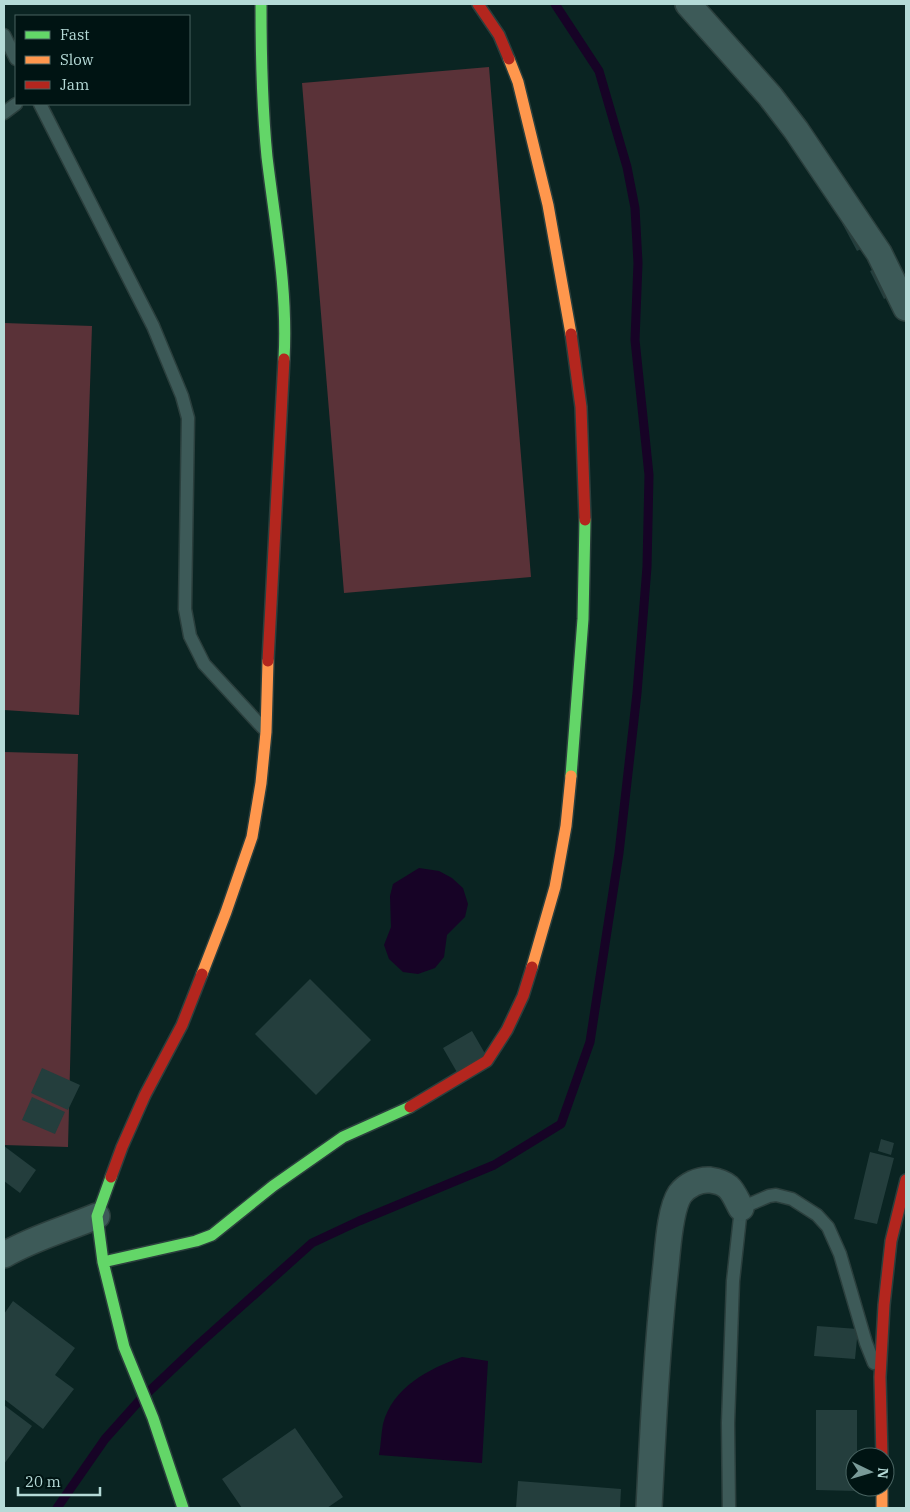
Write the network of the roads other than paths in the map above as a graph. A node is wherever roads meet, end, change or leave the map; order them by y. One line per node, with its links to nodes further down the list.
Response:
1 (261, 4): 10 (street)
2 (478, 4): 15 (street)
3 (688, 4): 9 (street)
4 (4, 35): 5 (lane)
5 (15, 57)
6 (15, 105): 8 (lane)
7 (41, 105): 10 (lane)
8 (4, 113)
9 (906, 308)
10 (266, 732): 13 (street)
11 (906, 1180): 16 (street)
12 (742, 1208): 16 (lane); 19 (street); 20 (lane)
13 (97, 1216): 14 (street); 15 (street)
14 (4, 1254)
15 (103, 1262): 18 (street)
16 (880, 1377): 17 (street)
17 (882, 1447)
18 (183, 1508)
19 (649, 1508)
20 (729, 1508)

